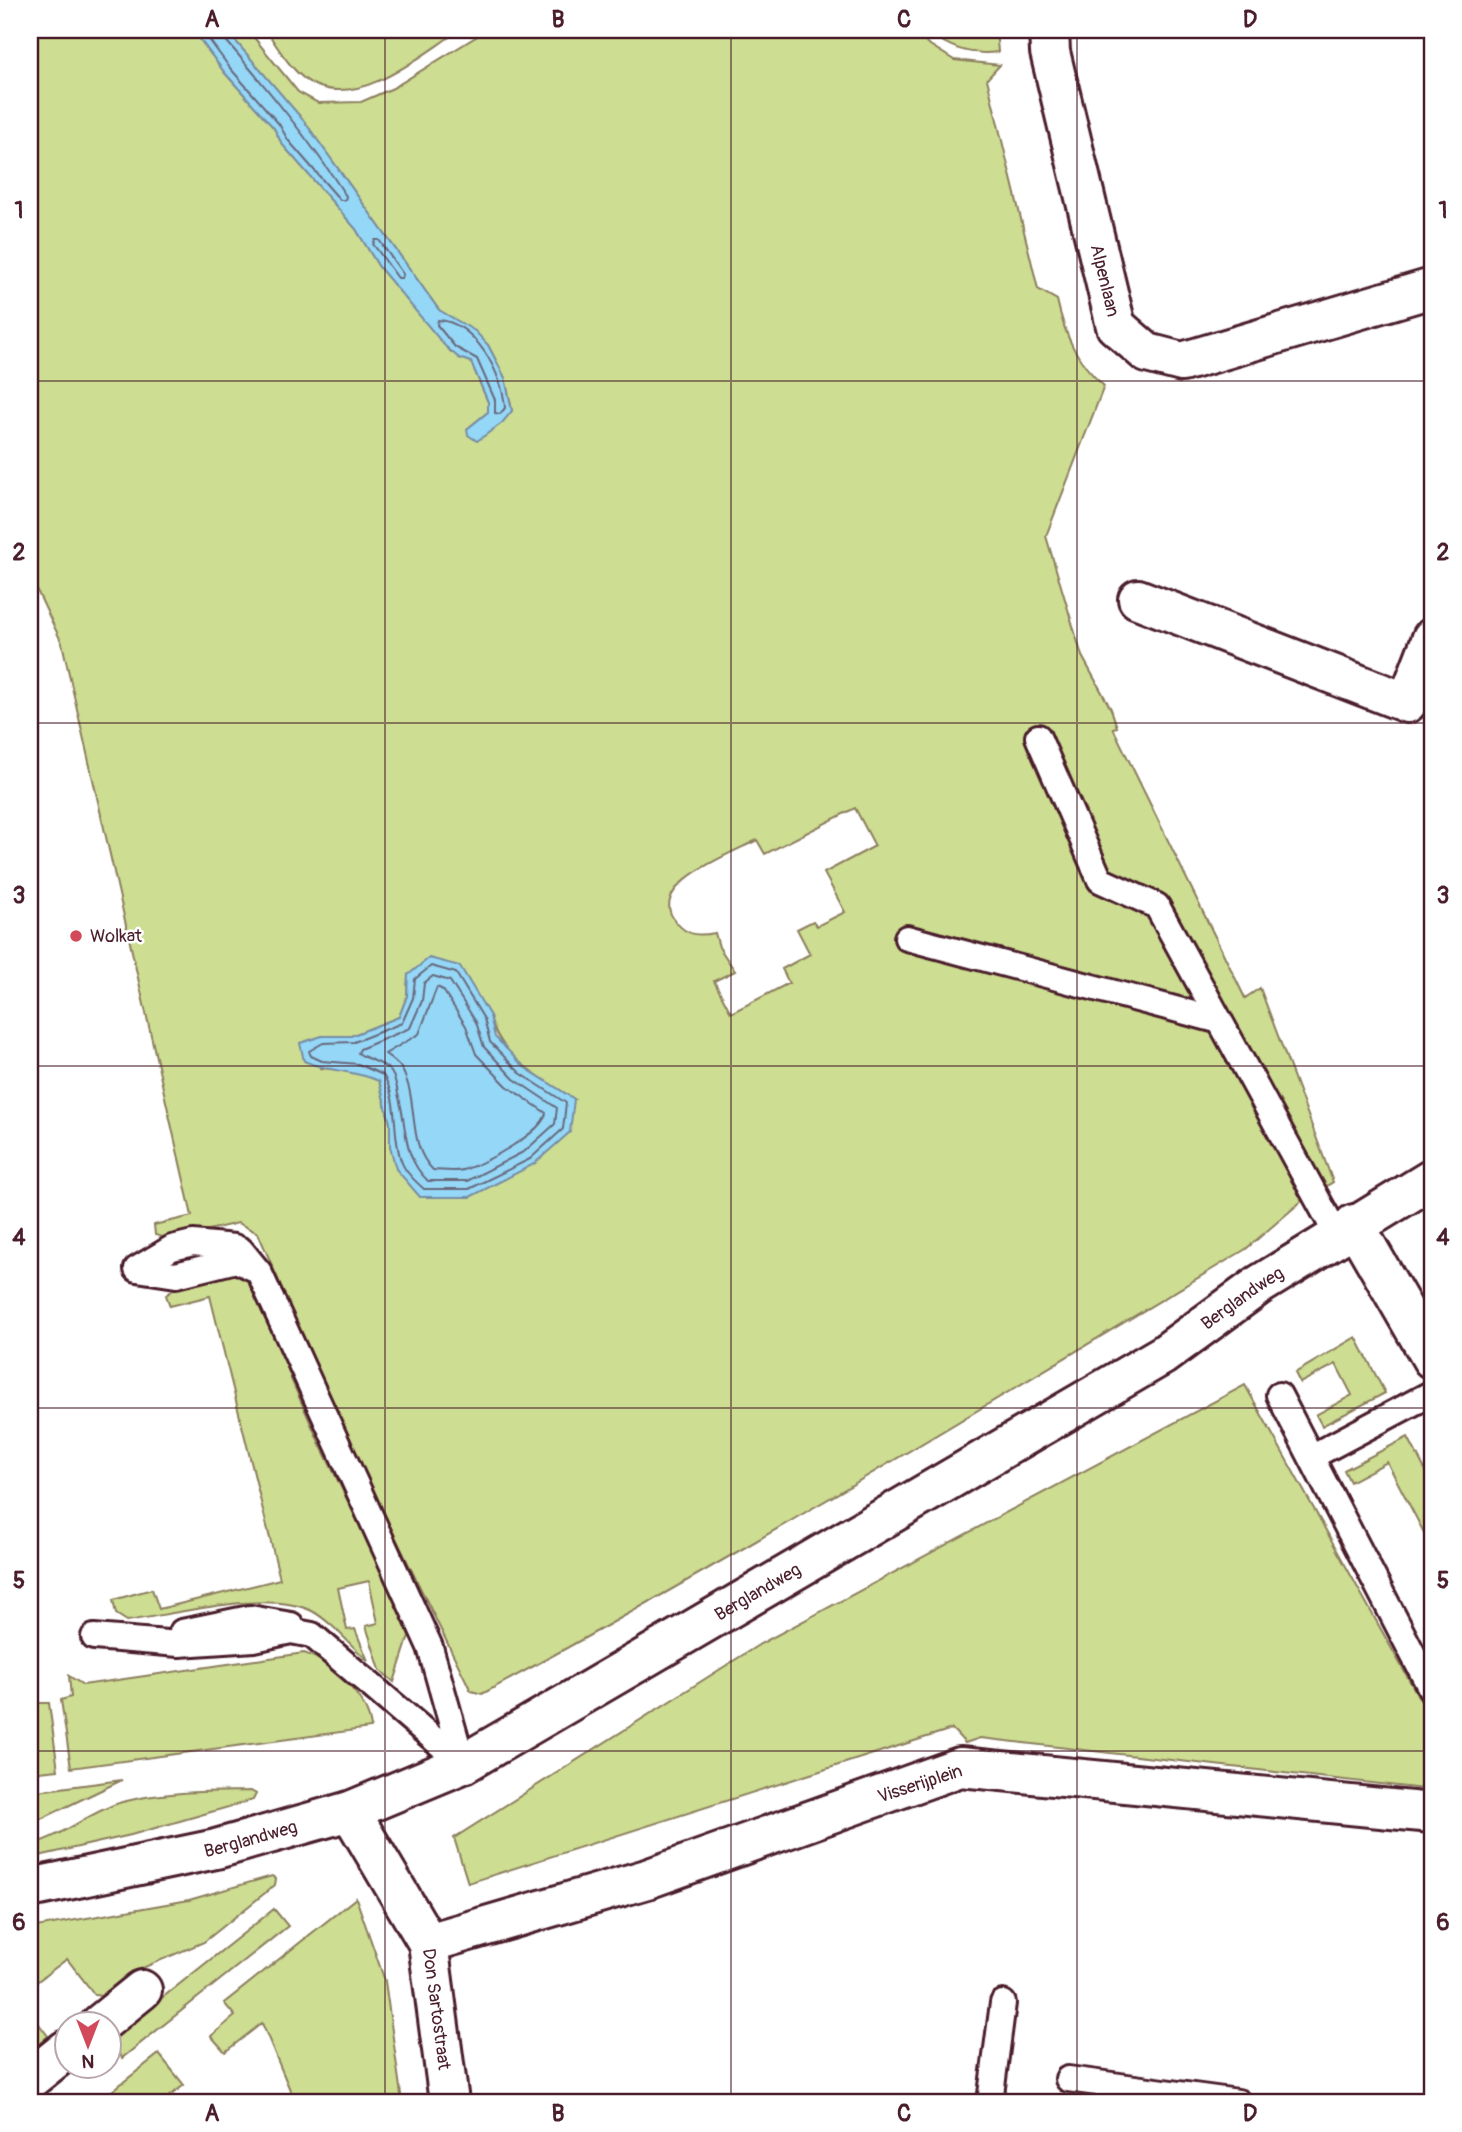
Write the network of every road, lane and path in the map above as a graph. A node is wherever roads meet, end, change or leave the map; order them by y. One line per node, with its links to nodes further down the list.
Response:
1 (1049, 30): 2 (street, Alpenlaan)
2 (1432, 292)
3 (1138, 599): 4 (street)
4 (1432, 638)
5 (1038, 737): 7 (lane)
6 (907, 938): 7 (lane)
7 (1220, 1021): 9 (lane)
8 (1432, 1179): 9 (street, Berglandweg)
9 (1346, 1230): 11 (street); 17 (street, Berglandweg)
10 (137, 1269): 17 (lane)
11 (1432, 1359)
12 (1432, 1393): 14 (lane)
13 (1279, 1395): 14 (lane)
14 (1311, 1457): 16 (lane)
15 (94, 1637): 17 (lane)
16 (1432, 1691)
17 (463, 1764): 18 (street, Berglandweg)
18 (350, 1811): 20 (street, Berglandweg); 21 (street, Don Sartostraat)
19 (1432, 1813): 21 (street, Visserijplein)
20 (30, 1888)
21 (428, 1943): 28 (street, Don Sartostraat)
22 (142, 1990): 24 (street)
23 (1003, 2003): 29 (lane)
24 (117, 2010)
25 (52, 2061): 26 (street)
26 (30, 2079)
27 (1068, 2079): 30 (lane)
28 (449, 2102)
29 (990, 2102)
30 (1238, 2102)

